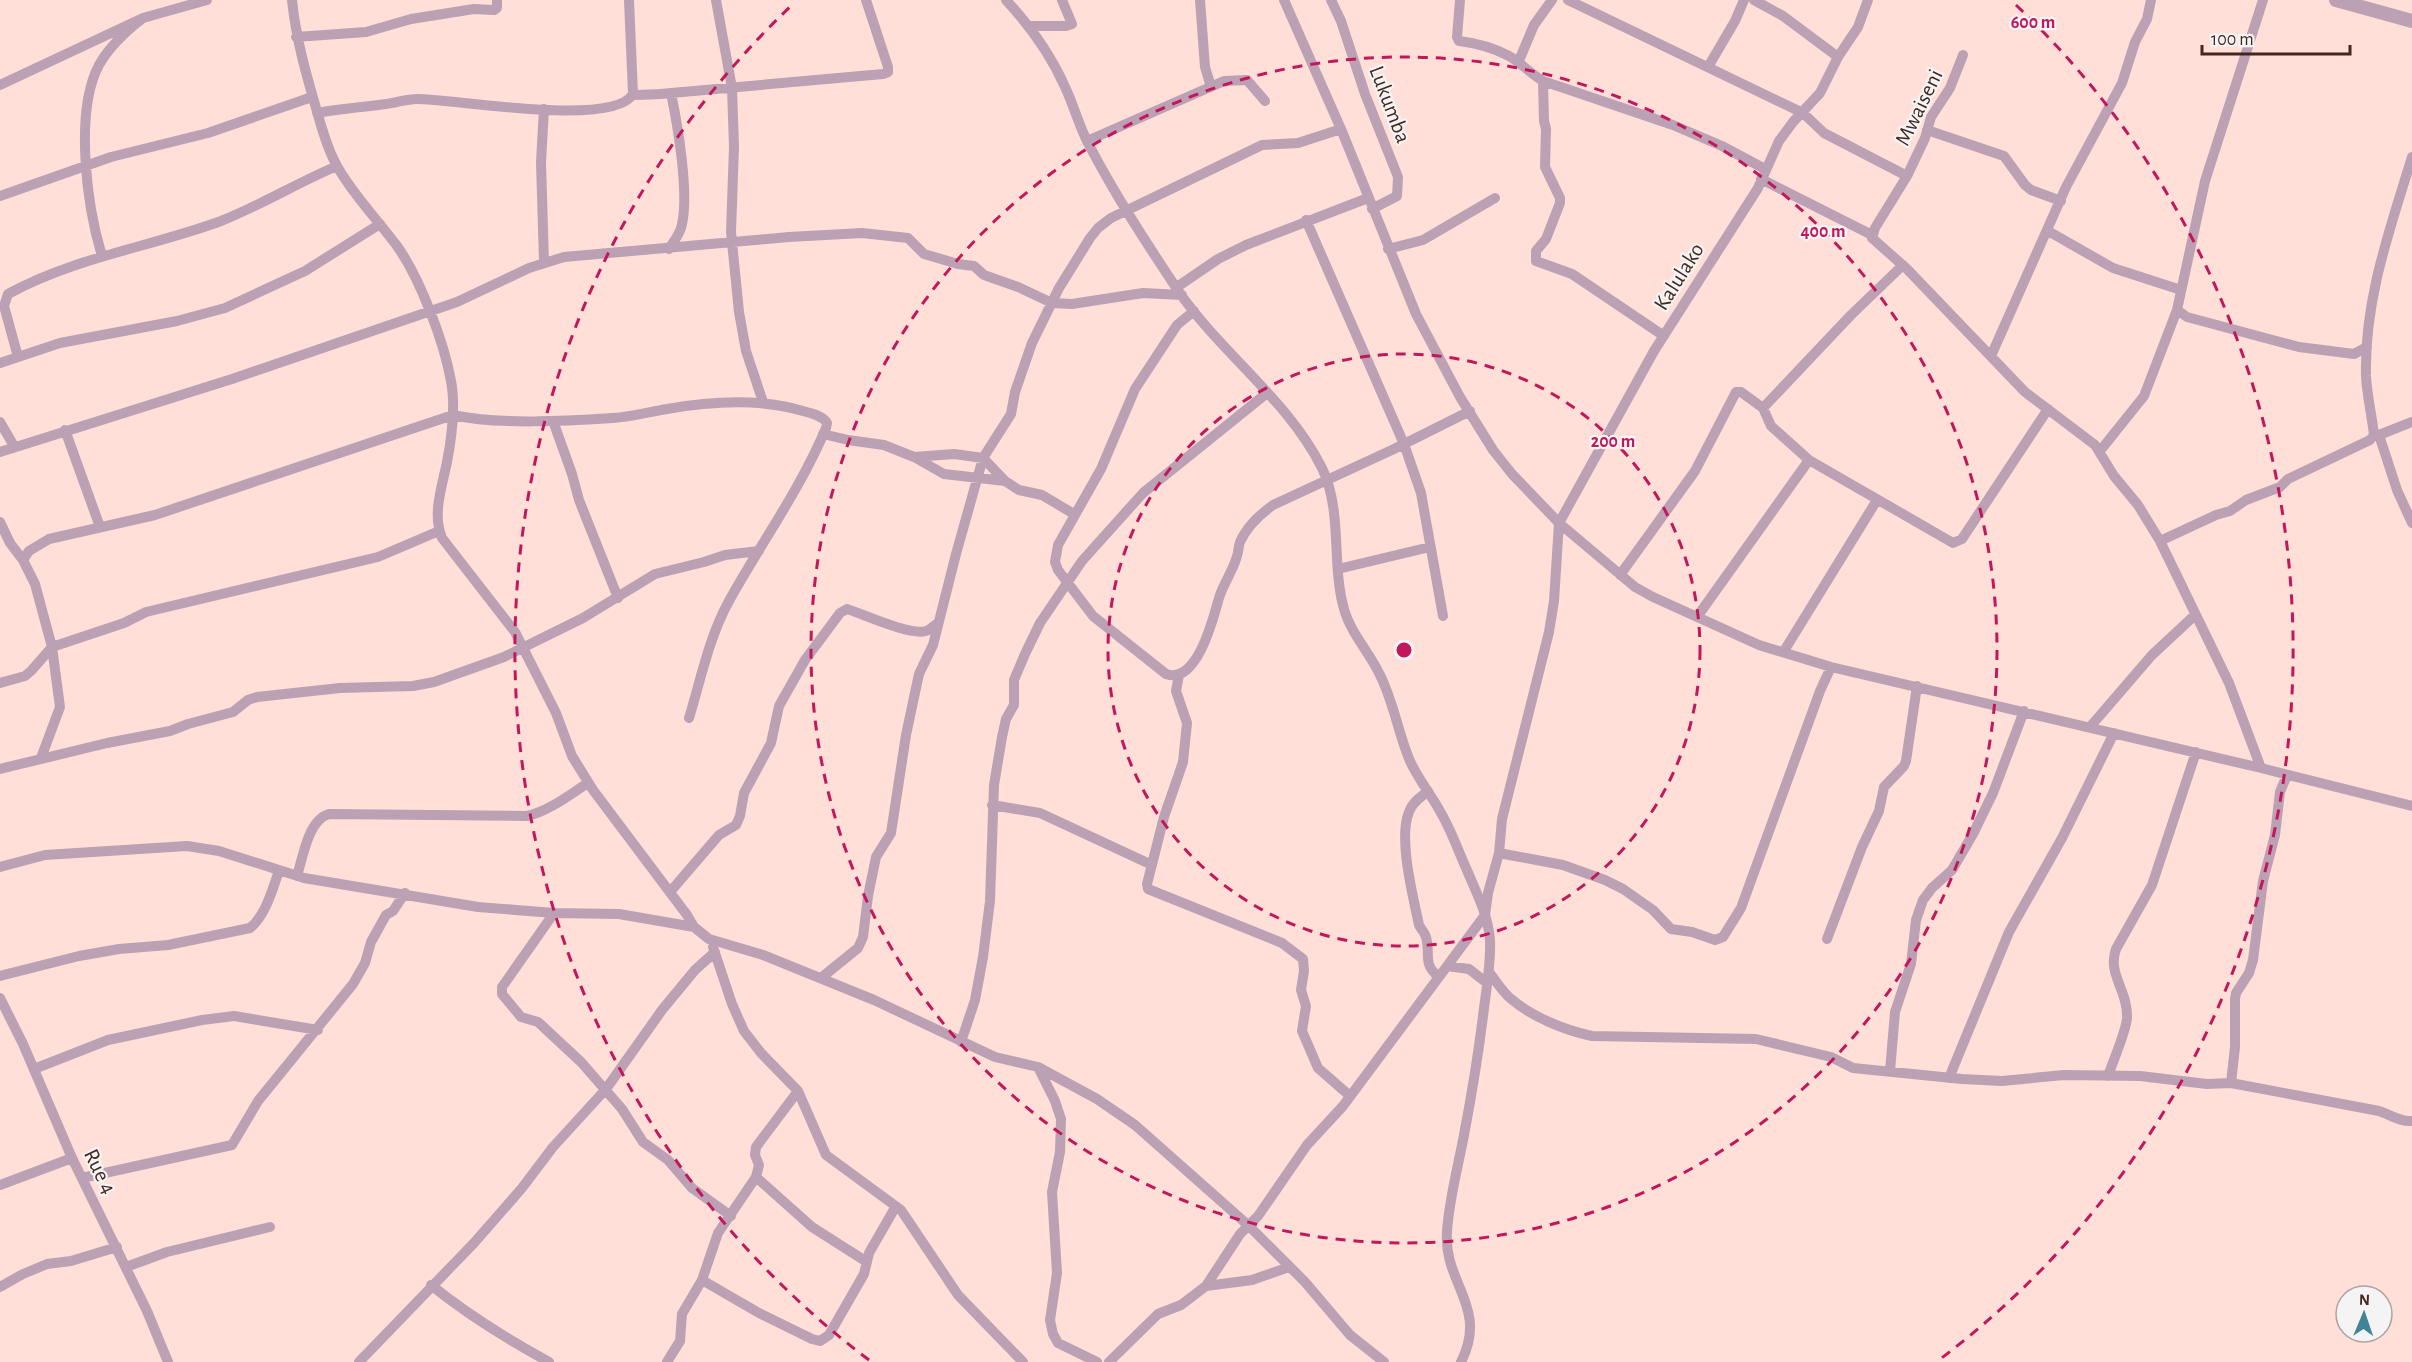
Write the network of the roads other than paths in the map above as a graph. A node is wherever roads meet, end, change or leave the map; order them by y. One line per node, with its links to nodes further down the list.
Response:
1 (207, 0): 21 (street)
2 (292, 0): 24 (street)
3 (497, 0): 24 (street)
4 (629, 0): 34 (street)
5 (716, 0): 32 (street)
6 (866, 0): 32 (street)
7 (1006, 0): 23 (street)
8 (1062, 0): 23 (street)
9 (1200, 0): 31 (street)
10 (1284, 0): 40 (street)
11 (1331, 0): 52 (street, Lukumba)
12 (1460, 0): 27 (street)
13 (1552, 0): 27 (street)
14 (1568, 0): 28 (street)
15 (1744, 0): 28 (street)
16 (1754, 0): 26 (street)
17 (1868, 0): 26 (street, Kalulako)
18 (2151, 0): 51 (street)
19 (2263, 0): 64 (street)
20 (2336, 0): 22 (street)
21 (142, 18): 30 (street); 45 (street)
22 (2412, 21)
23 (1028, 26): 42 (street)
24 (296, 36): 35 (street)
25 (1963, 55): 41 (street, Mwaiseni)
26 (1838, 57): 39 (street, Kalulako)
27 (1518, 63): 29 (street)
28 (1708, 67): 39 (street)
29 (1543, 81): 46 (street); 70 (street)
30 (0, 85)
31 (1211, 87): 36 (street); 42 (street)
32 (732, 88): 33 (street); 58 (street)
33 (671, 93): 34 (street); 59 (street)
34 (633, 94): 37 (street)
35 (312, 97): 38 (street); 45 (street)
36 (1265, 101)
37 (544, 109): 38 (street); 62 (street)
38 (317, 113): 44 (street)
39 (1803, 113): 46 (street, Kalulako); 47 (street)
40 (1341, 129): 49 (street); 53 (street)
41 (1927, 130): 47 (street, Mwaiseni); 51 (street)
42 (1087, 141): 53 (street)
43 (2412, 158): 71 (street)
44 (337, 166): 55 (street); 61 (street)
45 (85, 168): 48 (street); 61 (street)
46 (1763, 174): 57 (street); 70 (street, Kalulako)
47 (1907, 176): 57 (street, Mwaiseni)
48 (0, 196)
49 (1368, 198): 52 (street); 54 (street)
50 (1495, 198): 60 (street)
51 (2061, 201): 56 (street)
52 (1372, 209): 60 (street)
53 (1126, 211): 65 (street); 66 (street)
54 (1306, 220): 65 (street); 89 (street)
55 (380, 224): 68 (street); 74 (street)
56 (2048, 231): 64 (street); 73 (street)
57 (1872, 235): 63 (street)
58 (732, 243): 59 (street); 66 (street); 78 (street)
59 (669, 249): 62 (street)
60 (1388, 249): 81 (street)
61 (102, 256): 74 (street)
62 (544, 262): 68 (street)
63 (1903, 265): 73 (street); 79 (street)
64 (2181, 290): 67 (street)
65 (1179, 291): 66 (street); 69 (street)
66 (1052, 303): 94 (street)
67 (2177, 310): 72 (street); 91 (street)
68 (429, 311): 82 (street); 86 (street)
69 (1194, 311): 77 (street); 100 (street)
70 (1664, 336): 102 (street, Kalulako)
71 (2367, 347): 72 (street); 76 (street)
72 (2354, 354): 76 (street)
73 (1991, 356): 80 (street)
74 (18, 357): 75 (street)
75 (0, 363)
76 (2366, 370): 88 (street)
77 (1268, 393): 97 (street); 112 (street)
78 (762, 402): 83 (street); 87 (street)
79 (1763, 408): 95 (street); 111 (street)
80 (2048, 409): 91 (street); 99 (street)
81 (1470, 411): 89 (street); 102 (street)
82 (453, 415): 83 (street); 104 (street); 105 (street)
83 (553, 421): 113 (street)
84 (0, 422): 90 (street)
85 (2412, 423): 88 (street)
86 (65, 430): 90 (street); 104 (street)
87 (824, 434): 93 (street); 108 (street)
88 (2377, 435): 103 (street); 106 (street)
89 (1404, 444): 97 (street); 107 (street)
90 (14, 446): 92 (street)
91 (2100, 451): 106 (street)
92 (0, 452)
93 (914, 457): 94 (street); 96 (street)
94 (983, 458): 96 (street); 98 (street)
95 (1809, 460): 99 (street); 116 (street)
96 (978, 479): 98 (street); 117 (street)
97 (1327, 480): 110 (street); 122 (street)
98 (1005, 481): 100 (street)
99 (1877, 500): 120 (street)
100 (1074, 514): 112 (street)
101 (0, 522): 109 (street)
102 (1559, 523): 111 (street); 138 (street)
103 (2412, 523)
104 (100, 527): 109 (street)
105 (439, 531): 118 (street); 119 (street)
106 (2160, 541): 114 (street)
107 (1430, 547): 110 (street); 115 (street)
108 (759, 551): 113 (street); 126 (street)
109 (22, 560): 118 (street)
110 (1338, 569): 135 (street)
111 (1620, 574): 116 (street)
112 (1067, 581): 122 (street); 136 (street)
113 (618, 598): 119 (street)
114 (2195, 615): 127 (street); 131 (street)
115 (1443, 616)
116 (1697, 617): 120 (street)
117 (938, 623): 143 (street); 154 (street)
118 (52, 647): 123 (street); 130 (street)
119 (523, 647): 130 (street); 134 (street)
120 (1784, 651): 121 (street)
121 (1831, 667): 124 (street); 138 (street)
122 (1179, 675): 139 (street)
123 (0, 683)
124 (1917, 686): 125 (street); 149 (street)
125 (2024, 711): 127 (street); 161 (street)
126 (689, 718)
127 (2090, 727): 128 (street)
128 (2114, 733): 129 (street); 163 (street)
129 (2196, 752): 131 (street); 162 (street)
130 (41, 759): 132 (street)
131 (2261, 768): 133 (street)
132 (0, 769)
133 (2287, 775): 137 (street); 164 (street)
134 (588, 783): 142 (street); 143 (street)
135 (1428, 791): 146 (street); 153 (street)
136 (992, 805): 139 (street); 158 (street)
137 (2412, 806)
138 (1499, 853): 146 (street)
139 (1152, 865): 167 (street)
140 (0, 867): 141 (street)
141 (279, 871): 142 (street); 152 (street)
142 (297, 876): 144 (street)
143 (670, 892): 147 (street)
144 (405, 893): 145 (street); 157 (street)
145 (554, 914): 147 (street); 165 (street)
146 (1485, 915): 151 (street); 155 (street)
147 (694, 927): 148 (street)
148 (708, 939): 150 (street); 154 (street)
149 (1827, 939)
150 (715, 952): 165 (street); 166 (street)
151 (1447, 966): 153 (street); 155 (street)
152 (0, 976)
153 (1439, 977): 167 (street)
154 (821, 978): 158 (street)
155 (1488, 978): 161 (street); 193 (street)
156 (0, 998): 160 (street, Rue 4)
157 (318, 1030): 160 (street); 171 (street)
158 (961, 1042): 159 (street)
159 (1038, 1067): 175 (street); 190 (street)
160 (34, 1070): 169 (street, Rue 4)
161 (1890, 1071): 163 (street)
162 (2108, 1076): 163 (street); 164 (street)
163 (1949, 1078)
164 (2231, 1083): 168 (street)
165 (606, 1089): 174 (street); 182 (street)
166 (798, 1091): 170 (street); 173 (street)
167 (1350, 1096): 175 (street)
168 (2412, 1121)
169 (72, 1158): 171 (street, Rue 4); 172 (street)
170 (756, 1177): 174 (street); 178 (street)
171 (82, 1178): 177 (street, Rue 4)
172 (0, 1185)
173 (896, 1206): 178 (street); 189 (street)
174 (730, 1216): 181 (street)
175 (1249, 1226): 180 (street); 183 (street)
176 (270, 1227): 179 (street)
177 (117, 1247): 179 (street, Rue 4); 184 (street)
178 (867, 1262): 181 (street)
179 (126, 1267): 185 (street, Rue 4)
180 (1289, 1267): 183 (street); 192 (street)
181 (702, 1280): 188 (street)
182 (431, 1285): 186 (street); 187 (street)
183 (1206, 1286): 191 (street)
184 (0, 1287)
185 (168, 1362)
186 (359, 1362)
187 (549, 1362)
188 (667, 1362)
189 (1023, 1362)
190 (1097, 1362)
191 (1109, 1362)
192 (1384, 1362)
193 (1461, 1362)

